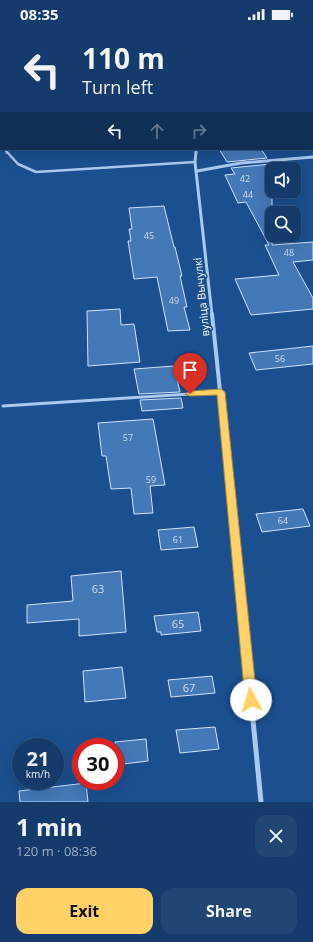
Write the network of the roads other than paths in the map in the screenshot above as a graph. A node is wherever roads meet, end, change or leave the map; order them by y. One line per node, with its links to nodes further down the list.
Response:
1 (6, 150): 4 (lane)
2 (196, 150): 4 (street, вуліца Вычулкі)
3 (313, 157): 5 (street)
4 (195, 162): 5 (street, вуліца Вычулкі)
5 (197, 170): 6 (street, вуліца Вычулкі)
6 (221, 392): 7 (lane); 8 (street, вуліца Вычулкі)
7 (3, 406)
8 (261, 802)

